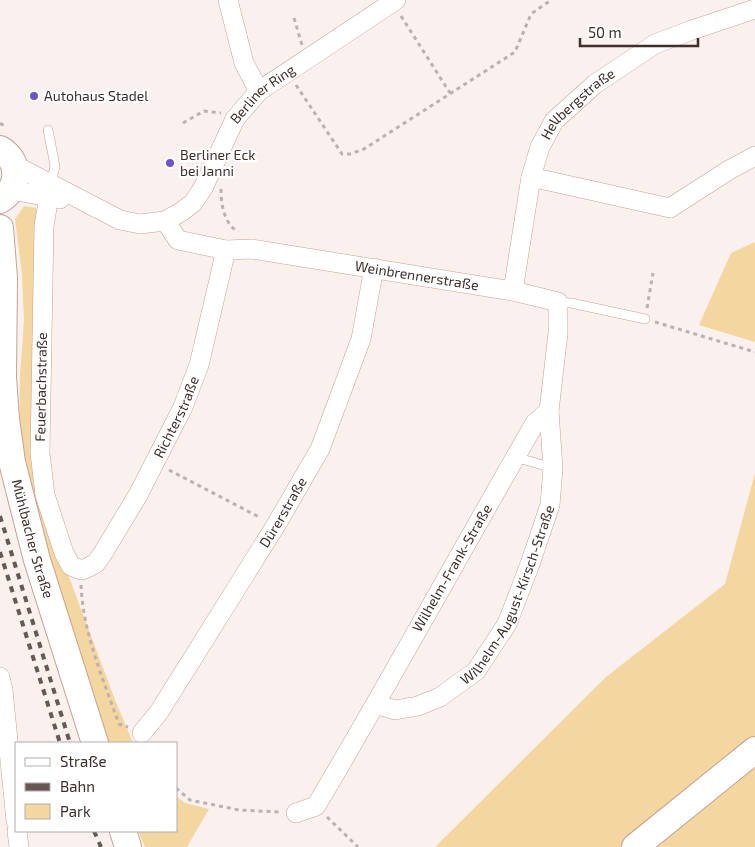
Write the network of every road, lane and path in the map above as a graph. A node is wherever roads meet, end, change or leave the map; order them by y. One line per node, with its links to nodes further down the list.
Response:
1 (228, 0): 8 (street)
2 (551, 0): 9 (path)
3 (394, 1): 6 (street, Berliner Ring); 9 (path)
4 (755, 9): 16 (street, Hellbergstraße)
5 (294, 18): 6 (path)
6 (307, 60): 7 (street, Berliner Ring)
7 (287, 72): 8 (street, Berliner Ring); 9 (path)
8 (259, 91): 10 (street, Berliner Ring)
9 (450, 92)
10 (235, 118): 11 (path); 15 (street, Berliner Ring)
11 (183, 123)
12 (48, 130): 17 (lane)
13 (755, 156): 16 (street)
14 (5, 166): 17 (street)
15 (213, 167): 18 (street, Berliner Ring); 20 (path)
16 (531, 177): 24 (street, Hellbergstraße)
17 (50, 190): 18 (street); 34 (street, Feuerbachstraße)
18 (165, 221): 21 (street, Weinbrennerstraße)
19 (0, 228): 26 (street, Mühlbacher Straße)
20 (240, 234)
21 (226, 250): 22 (street, Weinbrennerstraße); 34 (street, Richterstraße)
22 (374, 268): 24 (street, Weinbrennerstraße); 33 (street, Dürerstraße)
23 (653, 273): 27 (path)
24 (514, 291): 25 (street, Weinbrennerstraße)
25 (558, 302): 27 (lane, Weinbrennerstraße); 29 (street)
26 (1, 317): 39 (street, Mühlbacher Straße)
27 (645, 319): 28 (path)
28 (755, 352)
29 (549, 411): 30 (street, Wilhelm-Frank-Straße); 32 (street, Wilhelm-August-Kirsch-Straße)
30 (515, 457): 32 (lane); 36 (street, Wilhelm-Frank-Straße)
31 (166, 468): 33 (path)
32 (553, 468): 36 (street, Wilhelm-August-Kirsch-Straße)
33 (276, 525): 37 (street, Dürerstraße)
34 (86, 568): 37 (path)
35 (0, 677): 38 (street)
36 (376, 704): 42 (street, Wilhelm-Frank-Straße)
37 (142, 733)
38 (4, 734): 44 (street)
39 (95, 742)
40 (755, 750): 50 (street)
41 (178, 790): 43 (path)
42 (316, 806): 43 (street); 49 (path)
43 (296, 813)
44 (15, 814)
45 (17, 832): 47 (street)
46 (123, 832): 48 (street)
47 (19, 847)
48 (128, 847)
49 (358, 847)
50 (635, 847)

